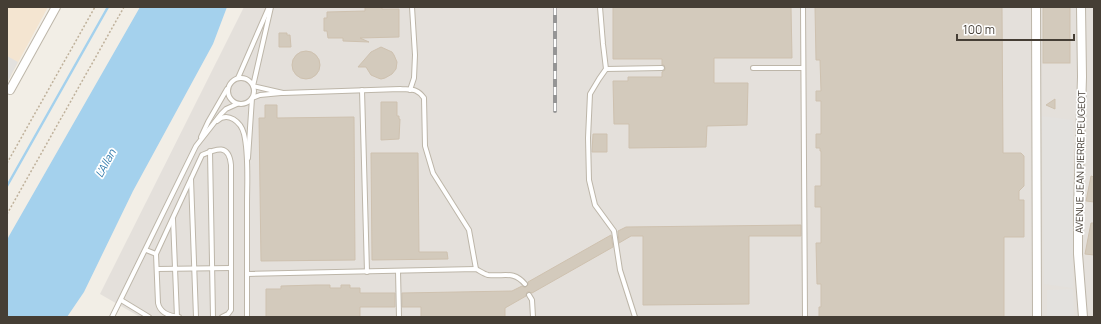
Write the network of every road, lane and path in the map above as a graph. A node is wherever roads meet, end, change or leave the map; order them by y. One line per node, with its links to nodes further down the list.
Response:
1 (56, 7): 17 (street)
2 (95, 7): 27 (path)
3 (124, 7): 30 (path)
4 (270, 7): 14 (lane); 16 (lane)
5 (412, 7): 19 (lane)
6 (600, 7): 13 (lane)
7 (803, 7): 12 (lane)
8 (1036, 7): 57 (street)
9 (1081, 7): 58 (street, AVENUE JEAN PIERRE PEUGEOT)
10 (662, 68): 13 (lane)
11 (753, 68): 12 (lane)
12 (803, 68): 56 (lane)
13 (606, 69): 55 (lane)
14 (238, 78): 15 (lane); 16 (lane)
15 (228, 86): 22 (lane); 24 (lane)
16 (253, 86): 20 (lane); 21 (lane)
17 (10, 90)
18 (362, 90): 19 (lane); 20 (lane); 41 (lane)
19 (410, 90): 39 (lane)
20 (283, 93): 21 (lane)
21 (252, 98): 22 (lane); 28 (lane)
22 (237, 104): 23 (lane)
23 (213, 124): 24 (lane); 28 (lane)
24 (195, 149): 26 (lane); 32 (lane)
25 (210, 152): 26 (lane); 35 (lane); 36 (lane)
26 (202, 155): 29 (lane)
27 (7, 163)
28 (247, 164): 42 (lane)
29 (191, 179): 31 (lane); 34 (lane)
30 (7, 214)
31 (173, 219): 33 (lane); 38 (lane)
32 (146, 250): 33 (lane); 45 (lane)
33 (156, 254): 37 (lane)
34 (195, 268): 35 (lane); 38 (lane); 49 (lane)
35 (212, 268): 36 (lane); 50 (lane)
36 (231, 268): 51 (lane)
37 (157, 269): 38 (lane); 48 (lane)
38 (176, 269): 48 (lane)
39 (476, 269): 40 (lane); 43 (lane)
40 (398, 271): 41 (lane); 53 (lane)
41 (367, 272): 42 (lane)
42 (247, 274): 52 (lane)
43 (525, 284)
44 (528, 295): 54 (lane)
45 (121, 300): 46 (lane); 47 (lane)
46 (112, 317)
47 (149, 317)
48 (178, 317)
49 (196, 317)
50 (214, 317)
51 (222, 317)
52 (247, 317)
53 (399, 317)
54 (533, 317)
55 (635, 317)
56 (805, 317)
57 (1037, 317)
58 (1084, 317)

